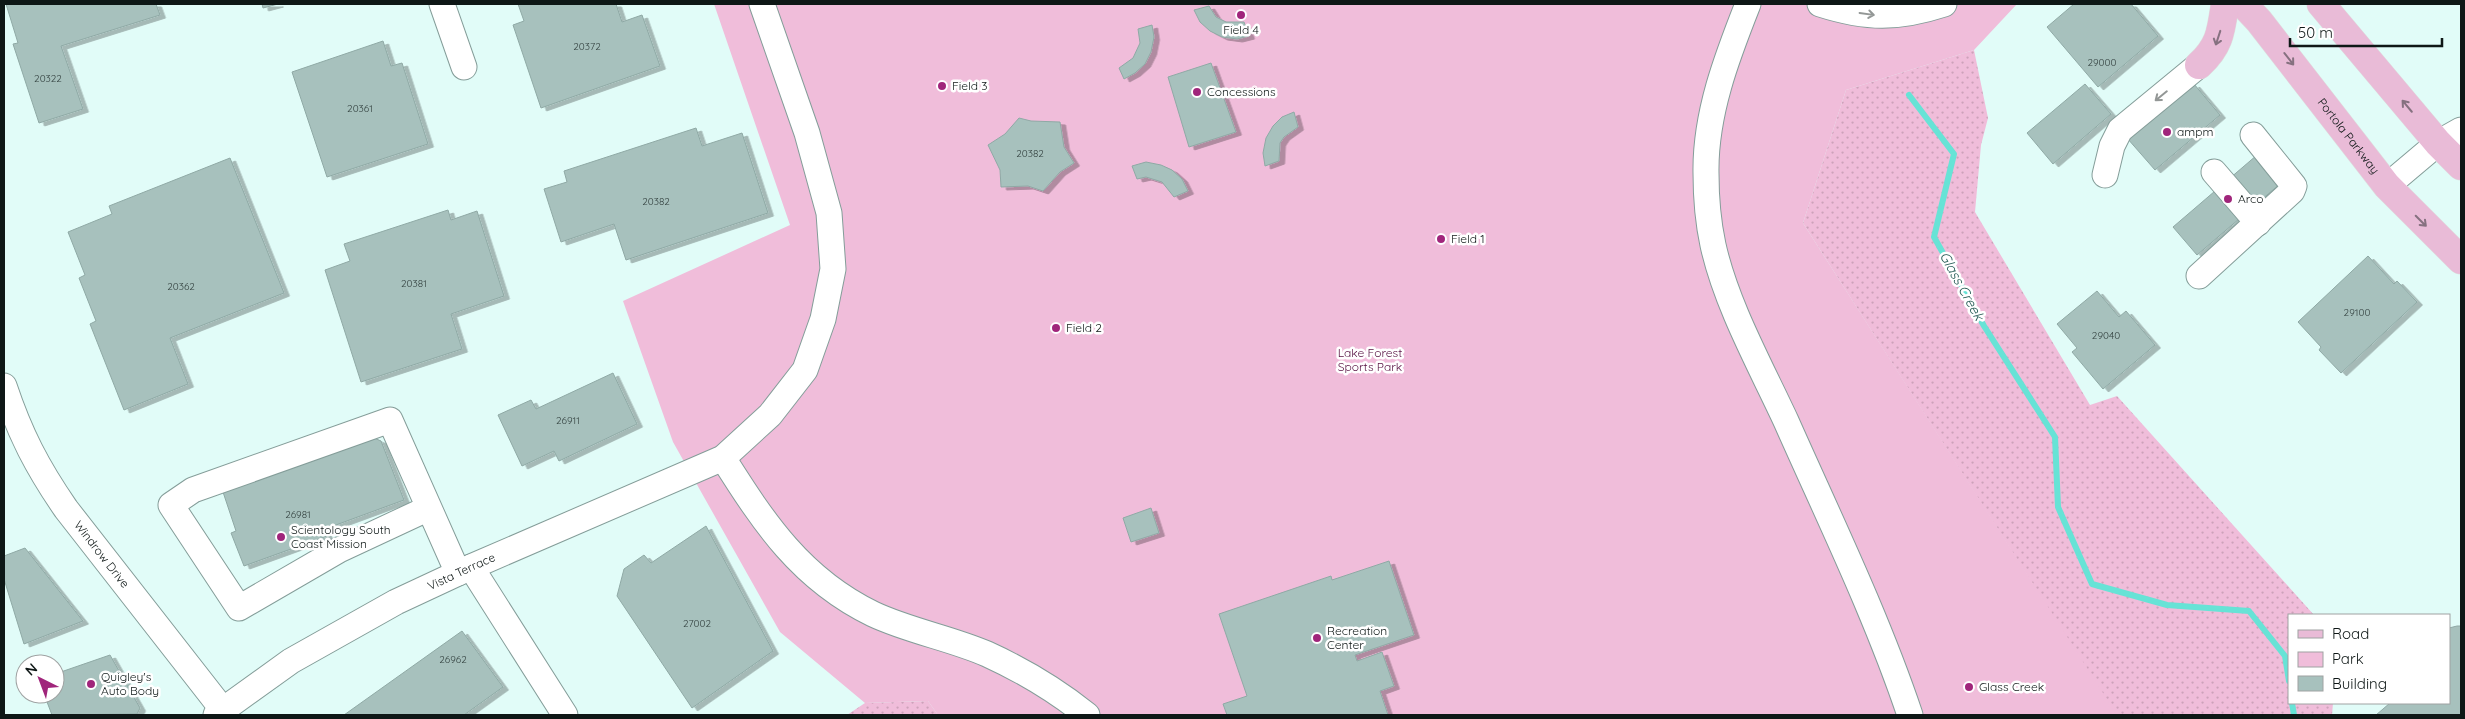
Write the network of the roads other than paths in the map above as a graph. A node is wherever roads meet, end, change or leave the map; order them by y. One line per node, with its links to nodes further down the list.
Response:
1 (442, 4): 10 (street)
2 (762, 4): 22 (street, Vista Terrace)
3 (1748, 4): 28 (street)
4 (1820, 4): 5 (street, one-way to 5)
5 (1944, 4)
6 (2225, 4): 9 (main road, one-way to 9)
7 (2243, 4): 17 (main road, Portola Parkway, one-way to 17)
8 (2321, 4): 13 (main road, one-way to 8)
9 (2199, 65): 16 (street, one-way to 16)
10 (464, 68)
11 (2461, 130): 13 (street)
12 (2253, 134): 18 (street)
13 (2438, 143): 14 (main road); 17 (street)
14 (2461, 166)
15 (2214, 172): 18 (street)
16 (2105, 175)
17 (2387, 186): 19 (main road, Portola Parkway, one-way to 19)
18 (2258, 223): 20 (street)
19 (2461, 260)
20 (2200, 276)
21 (4, 386): 25 (street, Windrow Drive)
22 (723, 458): 24 (street, Vista Terrace); 27 (street)
23 (429, 508): 23 (street); 24 (street)
24 (464, 570): 25 (street, Vista Terrace); 26 (street)
25 (219, 713)
26 (562, 714)
27 (1087, 715)
28 (1910, 715)

